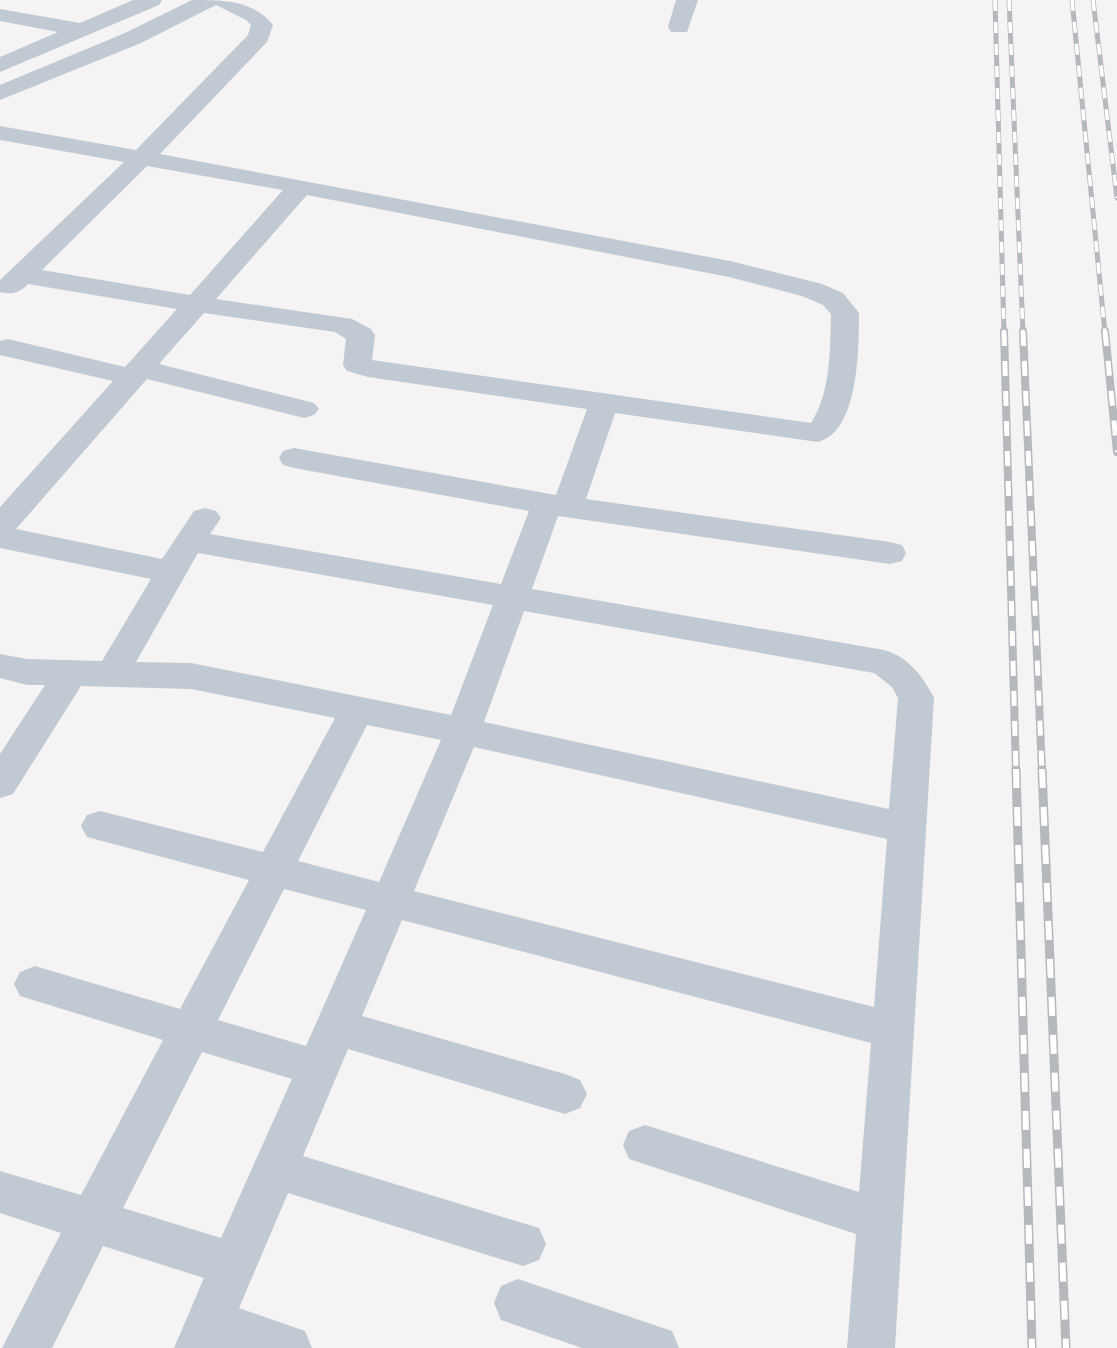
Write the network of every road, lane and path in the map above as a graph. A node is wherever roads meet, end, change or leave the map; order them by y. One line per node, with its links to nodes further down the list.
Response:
1 (11, 0): 6 (street)
2 (151, 0): 8 (street)
3 (209, 0): 10 (street)
4 (224, 0): 12 (street)
5 (687, 0): 7 (street)
6 (0, 13): 8 (street)
7 (679, 27)
8 (85, 30): 9 (street)
9 (0, 65)
10 (0, 93)
11 (0, 133): 12 (street)
12 (142, 158): 13 (street); 14 (street)
13 (301, 186): 15 (street); 18 (street)
14 (11, 279): 15 (street)
15 (195, 304): 17 (street); 18 (street)
16 (8, 348): 17 (street)
17 (135, 372): 19 (street); 22 (street)
18 (604, 402): 21 (street)
19 (304, 409)
20 (294, 458): 21 (street)
21 (558, 505): 24 (street); 26 (street)
22 (0, 527)
23 (0, 537): 25 (street)
24 (890, 553)
25 (171, 572): 26 (street); 29 (street)
26 (513, 600): 31 (street); 34 (street)
27 (0, 666): 28 (street)
28 (71, 673): 29 (street); 32 (street)
29 (112, 674): 30 (street)
30 (358, 710): 31 (street); 35 (street)
31 (463, 731): 34 (street); 36 (street)
32 (0, 784)
33 (100, 827): 35 (street)
34 (907, 828): 40 (street)
35 (272, 871): 36 (street); 39 (street)
36 (388, 901): 38 (street); 40 (street)
37 (35, 984): 39 (street)
38 (336, 1027): 41 (street); 42 (street)
39 (190, 1029): 41 (street); 46 (street)
40 (893, 1030): 47 (street)
41 (318, 1068): 44 (street)
42 (565, 1094)
43 (645, 1145): 47 (street)
44 (275, 1168): 48 (street); 49 (street)
45 (0, 1192): 46 (street)
46 (92, 1219): 49 (street); 52 (street)
47 (880, 1220): 55 (street)
48 (523, 1244)
49 (234, 1265): 51 (street)
50 (518, 1303): 54 (street)
51 (203, 1336): 53 (street)
52 (26, 1348)
53 (288, 1348)
54 (655, 1348)
55 (871, 1348)

